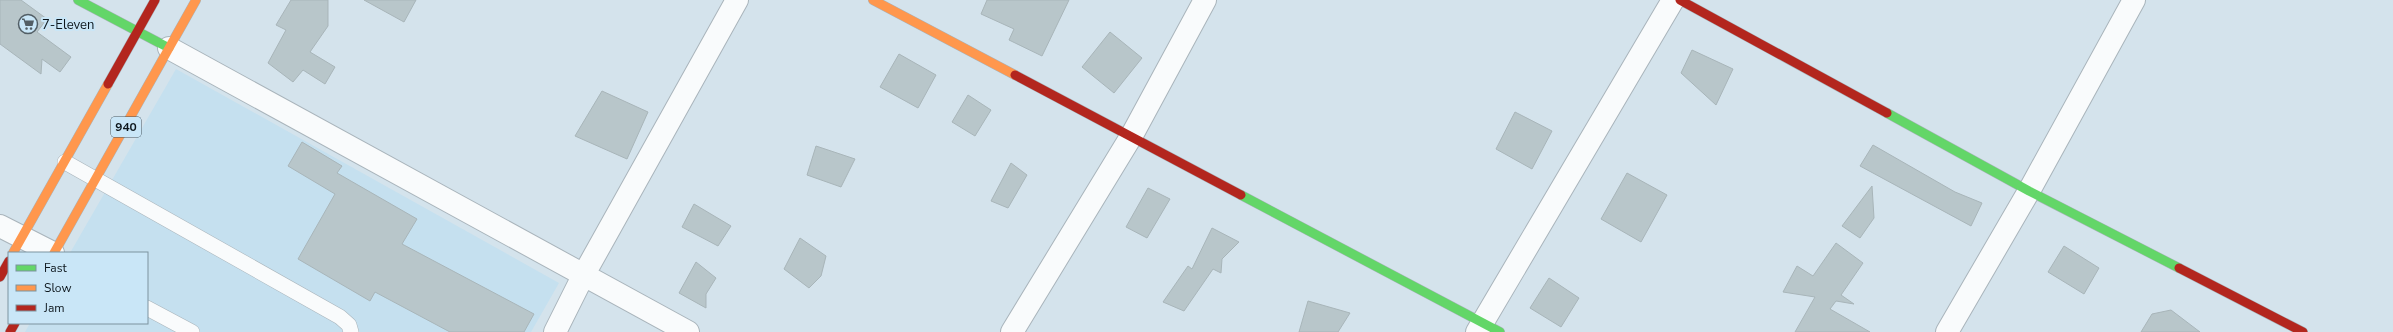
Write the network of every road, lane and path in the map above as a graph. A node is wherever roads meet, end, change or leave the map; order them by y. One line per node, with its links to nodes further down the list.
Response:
1 (78, 0): 10 (main road)
2 (155, 0): 10 (main road, 940)
3 (196, 0): 11 (main road, 940)
4 (737, 0): 21 (street)
5 (873, 0): 12 (main road)
6 (1205, 0): 12 (street)
7 (1673, 0): 24 (street)
8 (1680, 0): 15 (main road)
9 (2134, 0): 15 (street)
10 (138, 32): 11 (main road); 13 (main road, 940)
11 (170, 48): 14 (main road, 940); 21 (street)
12 (1132, 135): 24 (main road); 29 (street)
13 (65, 162): 14 (lane); 17 (main road, 940)
14 (96, 180): 19 (main road, 940); 26 (lane)
15 (2030, 190): 30 (street); 31 (main road)
16 (0, 226): 17 (street)
17 (18, 245): 18 (street)
18 (49, 252)
19 (54, 252)
20 (8, 263): 22 (main road)
21 (583, 276): 27 (street); 28 (street)
22 (0, 277)
23 (148, 309): 25 (lane)
24 (1486, 329)
25 (192, 332)
26 (351, 332)
27 (555, 332)
28 (688, 332)
29 (1012, 332)
30 (1947, 332)
31 (2303, 332)

